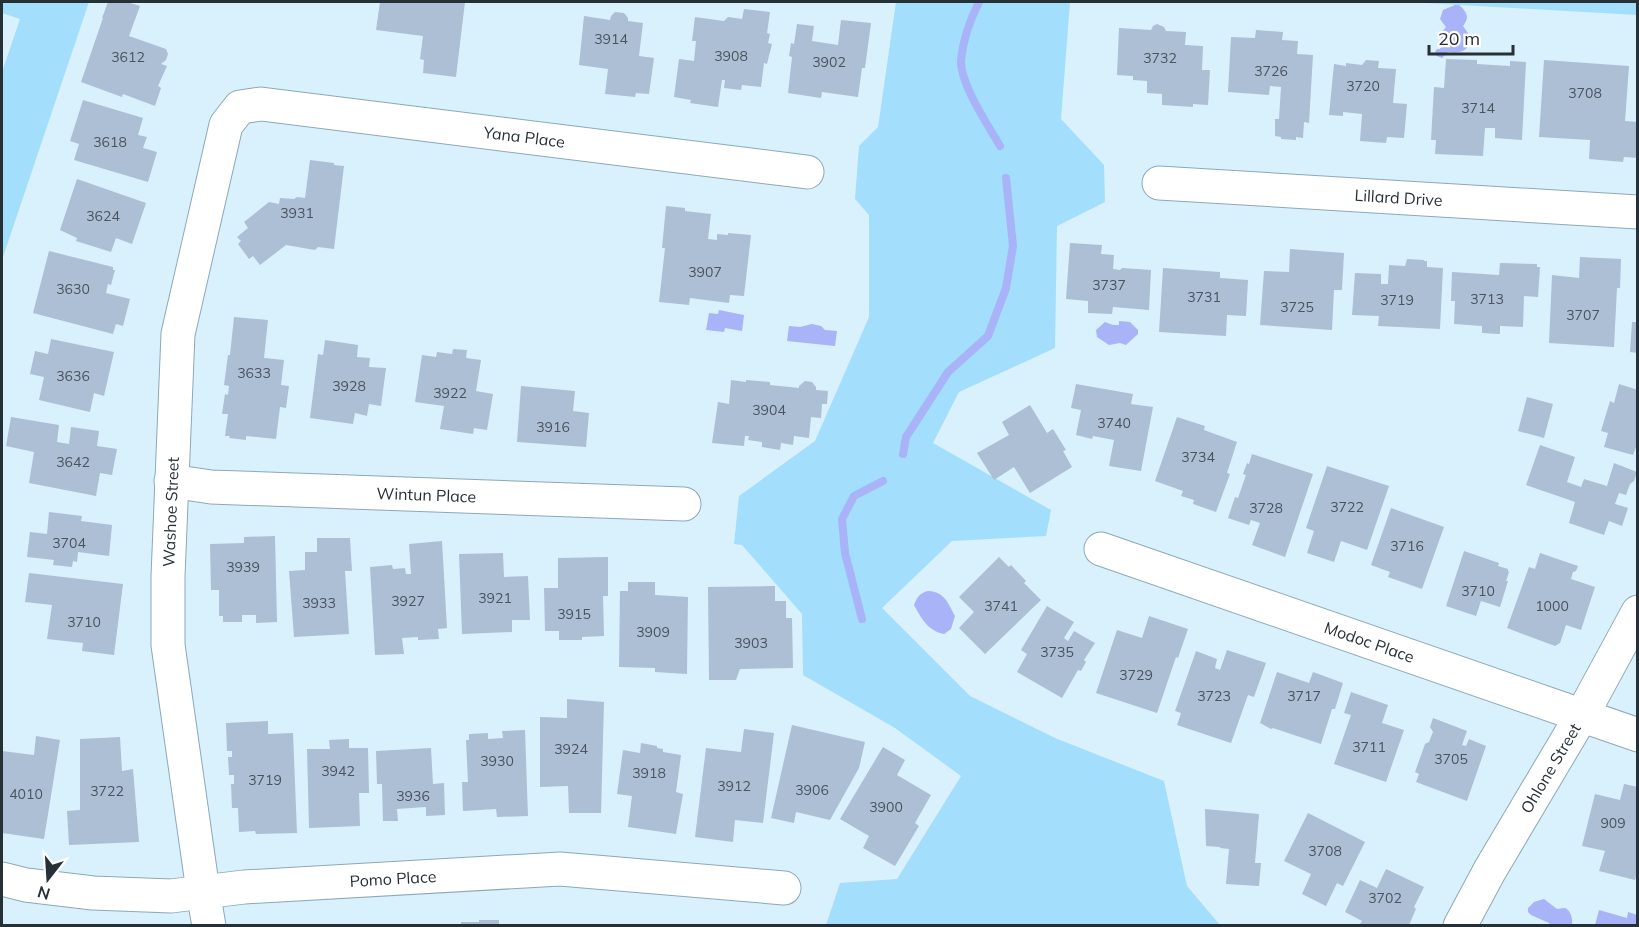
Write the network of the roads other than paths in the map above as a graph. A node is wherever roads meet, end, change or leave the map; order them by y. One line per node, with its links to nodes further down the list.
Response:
1 (240, 107): 2 (street, Yana Place); 5 (street, Washoe Street)
2 (807, 172)
3 (1159, 183): 4 (street, Lillard Drive)
4 (1638, 212)
5 (171, 481): 6 (street, Wintun Place); 13 (street, Washoe Street)
6 (684, 504)
7 (1101, 549): 9 (street, Modoc Place)
8 (1638, 612): 9 (street, Ohlone Street)
9 (1582, 715): 10 (street, Modoc Place); 15 (street, Ohlone Street)
10 (1638, 735)
11 (2, 879): 13 (street, Pomo Place)
12 (784, 888): 13 (street, Pomo Place)
13 (203, 891): 14 (street, Washoe Street)
14 (209, 926)
15 (1460, 926)

